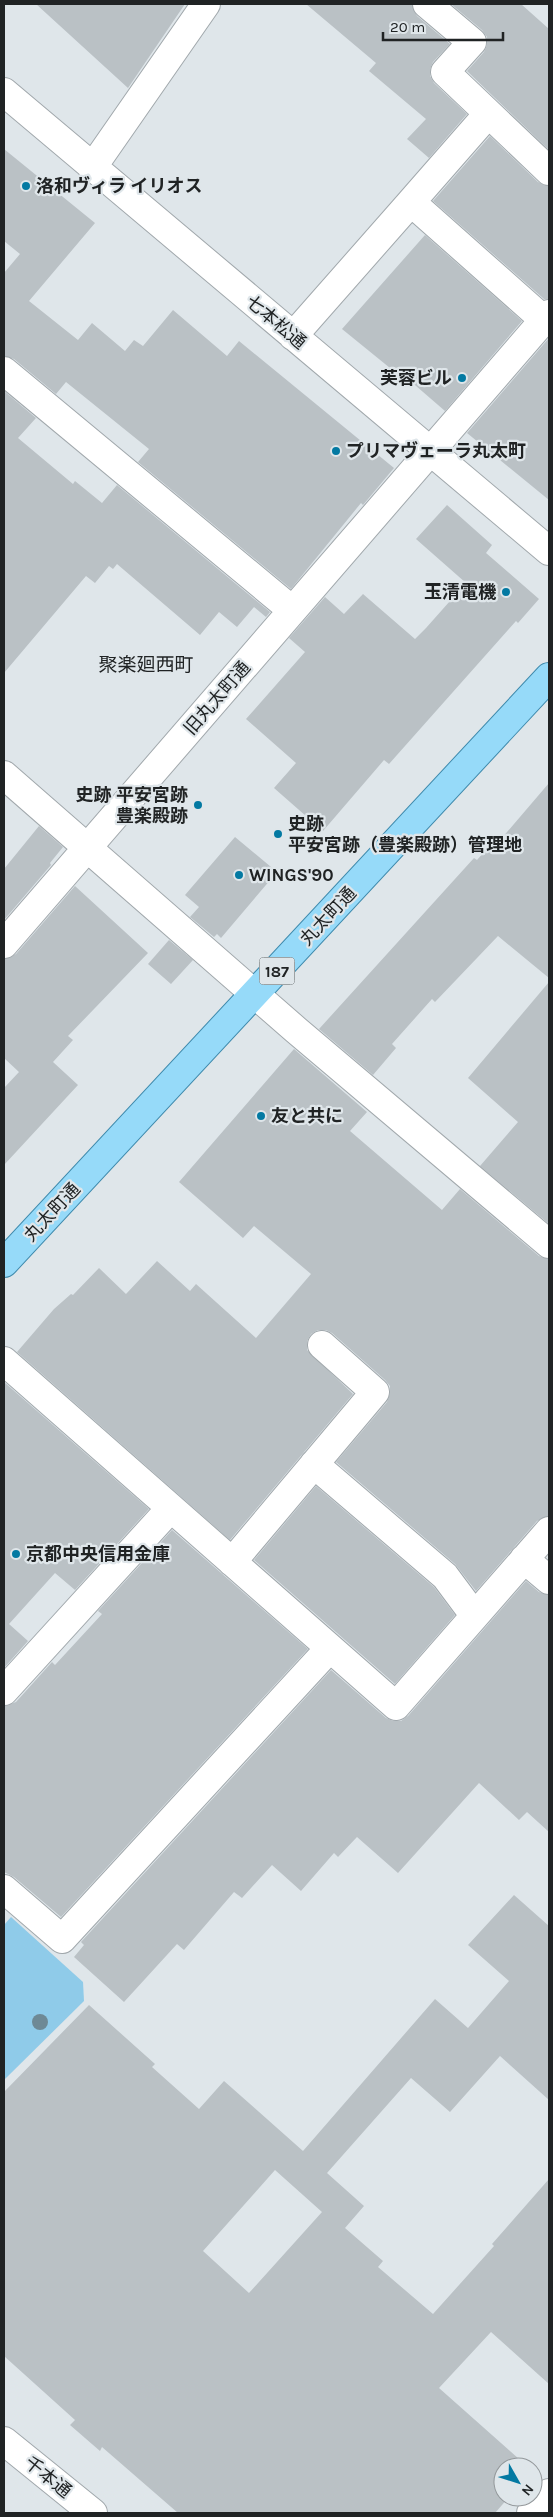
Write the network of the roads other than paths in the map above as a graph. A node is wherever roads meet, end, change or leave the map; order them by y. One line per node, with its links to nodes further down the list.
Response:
1 (206, 4): 5 (street)
2 (426, 4): 4 (street)
3 (4, 92): 5 (street, 七本松通)
4 (488, 114): 6 (street); 7 (street)
5 (92, 168): 9 (street, 七本松通)
6 (549, 171)
7 (411, 202): 8 (street); 9 (street)
8 (547, 317): 11 (street, 旧丸太町通)
9 (293, 336): 11 (street, 七本松通)
10 (4, 371): 13 (street)
11 (429, 451): 12 (street, 七本松通); 13 (street, 旧丸太町通)
12 (549, 550)
13 (292, 610): 16 (street, 旧丸太町通)
14 (549, 678): 18 (main road, 丸太町通 / 187)
15 (4, 775): 16 (street)
16 (87, 848): 17 (street, 旧丸太町通); 18 (street)
17 (4, 944)
18 (255, 994): 19 (street); 20 (main road, 丸太町通 / 187)
19 (549, 1244)
20 (4, 1264)
21 (322, 1345): 23 (street)
22 (4, 1362): 24 (street)
23 (314, 1464): 27 (street); 29 (street)
24 (170, 1510): 27 (street); 31 (street)
25 (549, 1531): 26 (street)
26 (524, 1558): 28 (street); 29 (street)
27 (232, 1562): 30 (street)
28 (549, 1580)
29 (474, 1615): 30 (street)
30 (330, 1648): 32 (street)
31 (4, 1692)
32 (4, 1889)
33 (4, 2441): 35 (street, 千本通)
34 (549, 2493): 36 (street)
35 (93, 2513)
36 (531, 2513)

